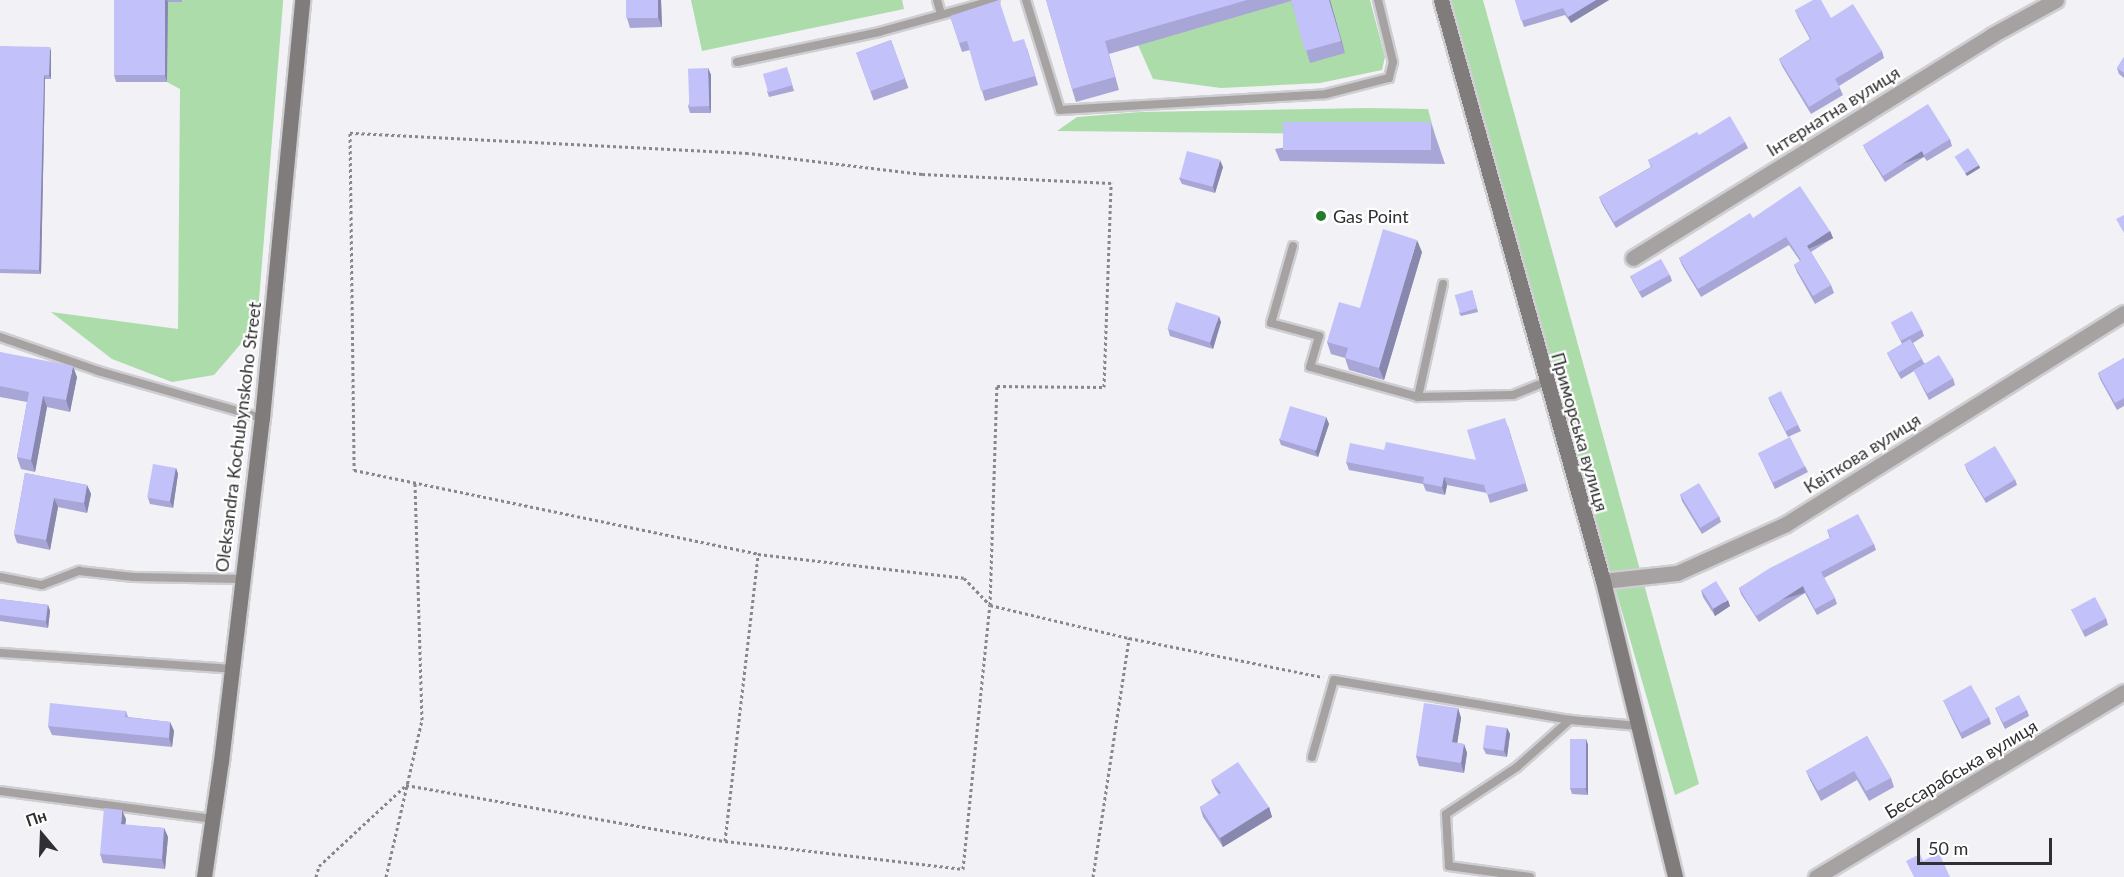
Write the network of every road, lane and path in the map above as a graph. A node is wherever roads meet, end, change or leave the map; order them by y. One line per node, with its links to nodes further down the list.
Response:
1 (302, 0): 17 (street, Oleksandra Kochubynskoho Street)
2 (937, 0): 8 (lane)
3 (995, 0): 8 (lane)
4 (1026, 0): 5 (lane)
5 (1378, 0)
6 (1441, 0): 15 (street, Приморська вулиця)
7 (2056, 0): 11 (street, Інтернатна вулиця)
8 (941, 14): 9 (lane)
9 (737, 62)
10 (1293, 246): 16 (lane)
11 (1633, 258)
12 (1443, 284): 16 (lane)
13 (2124, 313): 22 (street, Квіткова вулиця)
14 (0, 337): 17 (lane)
15 (1546, 382): 16 (lane); 22 (street, Приморська вулиця)
16 (1418, 397)
17 (262, 418): 21 (street, Oleksandra Kochubynskoho Street)
18 (415, 483): 19 (path); 23 (path); 32 (path)
19 (758, 554): 23 (path); 35 (path)
20 (0, 577): 21 (lane)
21 (241, 579): 26 (street, Oleksandra Kochubynskoho Street)
22 (1603, 581): 30 (street, Приморська вулиця)
23 (990, 605): 24 (path); 35 (path)
24 (1130, 638): 27 (path); 39 (path)
25 (0, 653): 26 (lane)
26 (231, 669): 34 (street, Oleksandra Kochubynskoho Street)
27 (1334, 680): 29 (lane); 31 (lane)
28 (2124, 692): 42 (street, Бессарабська вулиця)
29 (1570, 720): 30 (lane); 40 (lane)
30 (1639, 726): 41 (street, Приморська вулиця)
31 (1312, 757)
32 (406, 785): 35 (path); 37 (path); 38 (path)
33 (0, 791): 34 (lane)
34 (213, 819): 36 (street, Oleksandra Kochubynskoho Street)
35 (724, 841)
36 (204, 877)
37 (316, 877)
38 (386, 877)
39 (1093, 877)
40 (1530, 877)
41 (1675, 877)
42 (1816, 877)

